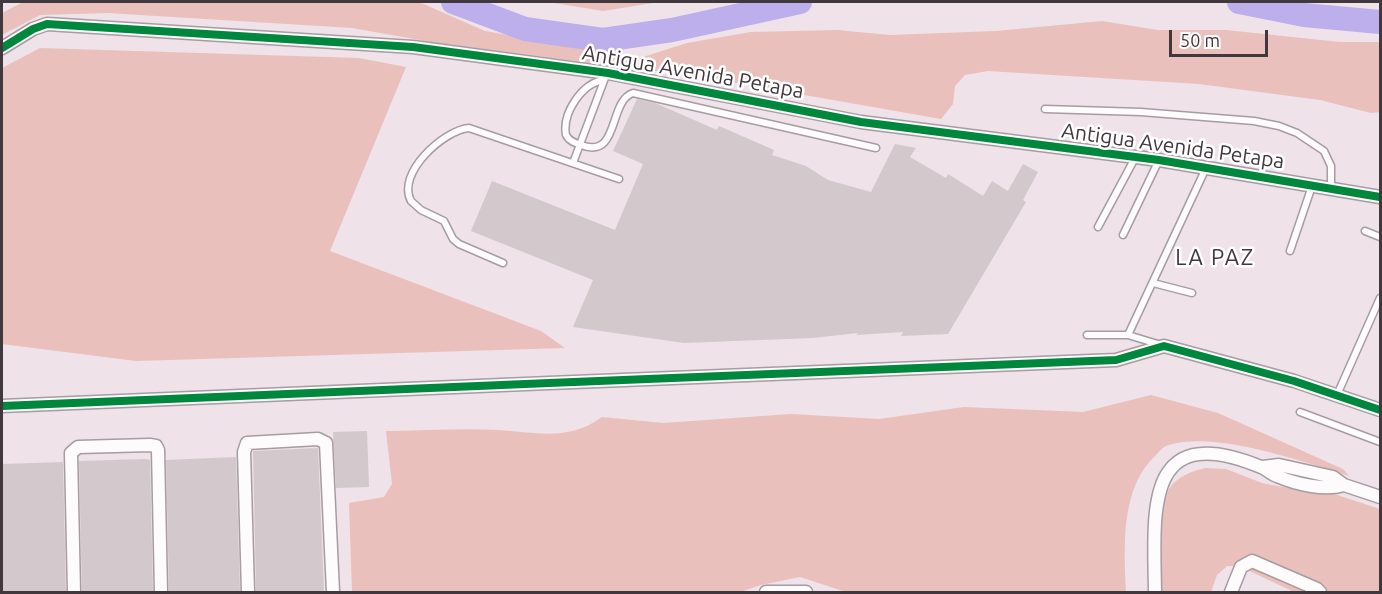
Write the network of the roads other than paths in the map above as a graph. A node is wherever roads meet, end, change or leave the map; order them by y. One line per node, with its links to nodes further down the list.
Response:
1 (2, 48): 2 (street, Antigua Avenida Petapa)
2 (606, 76): 4 (lane); 4 (lane); 6 (street, Antigua Avenida Petapa)
3 (1045, 109): 12 (lane)
4 (579, 145): 5 (lane); 8 (lane)
5 (876, 148)
6 (1136, 157): 7 (street, Antigua Avenida Petapa); 14 (lane)
7 (1159, 160): 9 (street, Antigua Avenida Petapa); 16 (lane)
8 (573, 163): 10 (lane); 19 (lane)
9 (1206, 168): 11 (street, Antigua Avenida Petapa); 20 (lane)
10 (620, 179)
11 (1312, 185): 12 (street, Antigua Avenida Petapa); 18 (lane)
12 (1331, 188): 13 (street, Antigua Avenida Petapa)
13 (1380, 196)
14 (1098, 226)
15 (1365, 231): 17 (lane)
16 (1123, 235)
17 (1380, 237)
18 (1290, 251)
19 (503, 263)
20 (1152, 283): 21 (lane); 24 (lane)
21 (1192, 293)
22 (1380, 298): 26 (lane)
23 (1087, 335): 24 (lane)
24 (1128, 335): 25 (lane)
25 (1164, 346): 26 (street); 27 (street)
26 (1337, 395): 28 (street)
27 (2, 406)
28 (1380, 410)
29 (1300, 412): 30 (lane)
30 (1380, 442)
31 (1380, 497): 38 (street)
32 (74, 592): 33 (street)
33 (161, 592)
34 (248, 592): 35 (street)
35 (333, 592)
36 (766, 592): 37 (street)
37 (806, 592)
38 (1155, 592)
39 (1231, 592): 40 (street)
40 (1320, 592)

